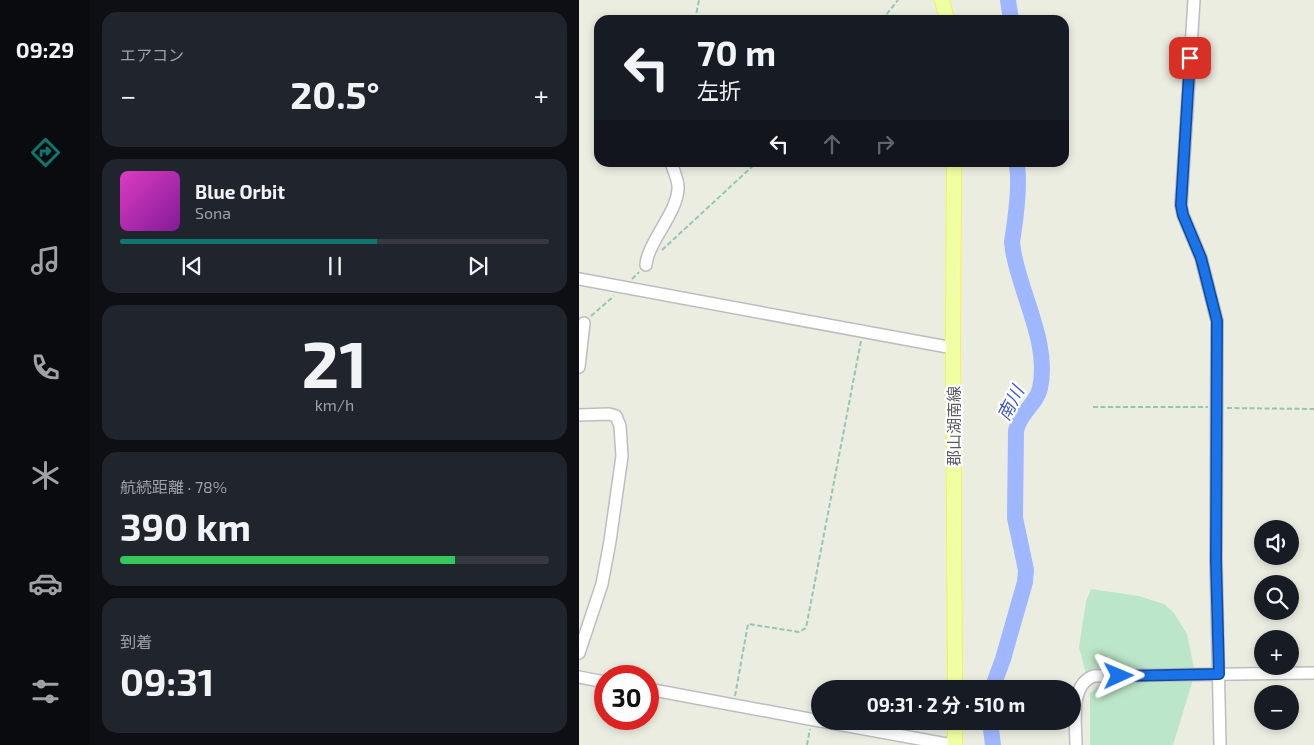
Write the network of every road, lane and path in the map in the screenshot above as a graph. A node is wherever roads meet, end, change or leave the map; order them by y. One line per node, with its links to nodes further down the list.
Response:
1 (699, 0): 5 (path)
2 (898, 0): 6 (path)
3 (941, 0): 7 (main road)
4 (1194, 0): 19 (street)
5 (696, 15)
6 (886, 15)
7 (946, 15)
8 (672, 167): 11 (street)
9 (752, 167): 11 (path)
10 (954, 167): 16 (main road, 郡山湖南線)
11 (646, 265): 13 (path)
12 (579, 278): 13 (street)
13 (624, 287): 14 (path); 15 (street)
14 (584, 323): 17 (street)
15 (863, 331): 16 (street); 29 (path)
16 (953, 348): 27 (main road, 郡山湖南線)
17 (579, 366)
18 (1093, 407): 19 (path)
19 (1217, 407): 20 (path); 24 (street)
20 (1314, 409)
21 (579, 415): 22 (street)
22 (579, 653)
23 (1314, 673): 24 (street)
24 (1219, 674): 37 (street); 38 (street)
25 (579, 677): 26 (street)
26 (594, 680)
27 (955, 680)
28 (659, 691): 29 (street)
29 (733, 705): 30 (street)
30 (811, 720)
31 (813, 730): 34 (path)
32 (867, 730): 35 (street)
33 (955, 730): 36 (main road)
34 (807, 745)
35 (951, 745)
36 (955, 745)
37 (1076, 745)
38 (1220, 745)

